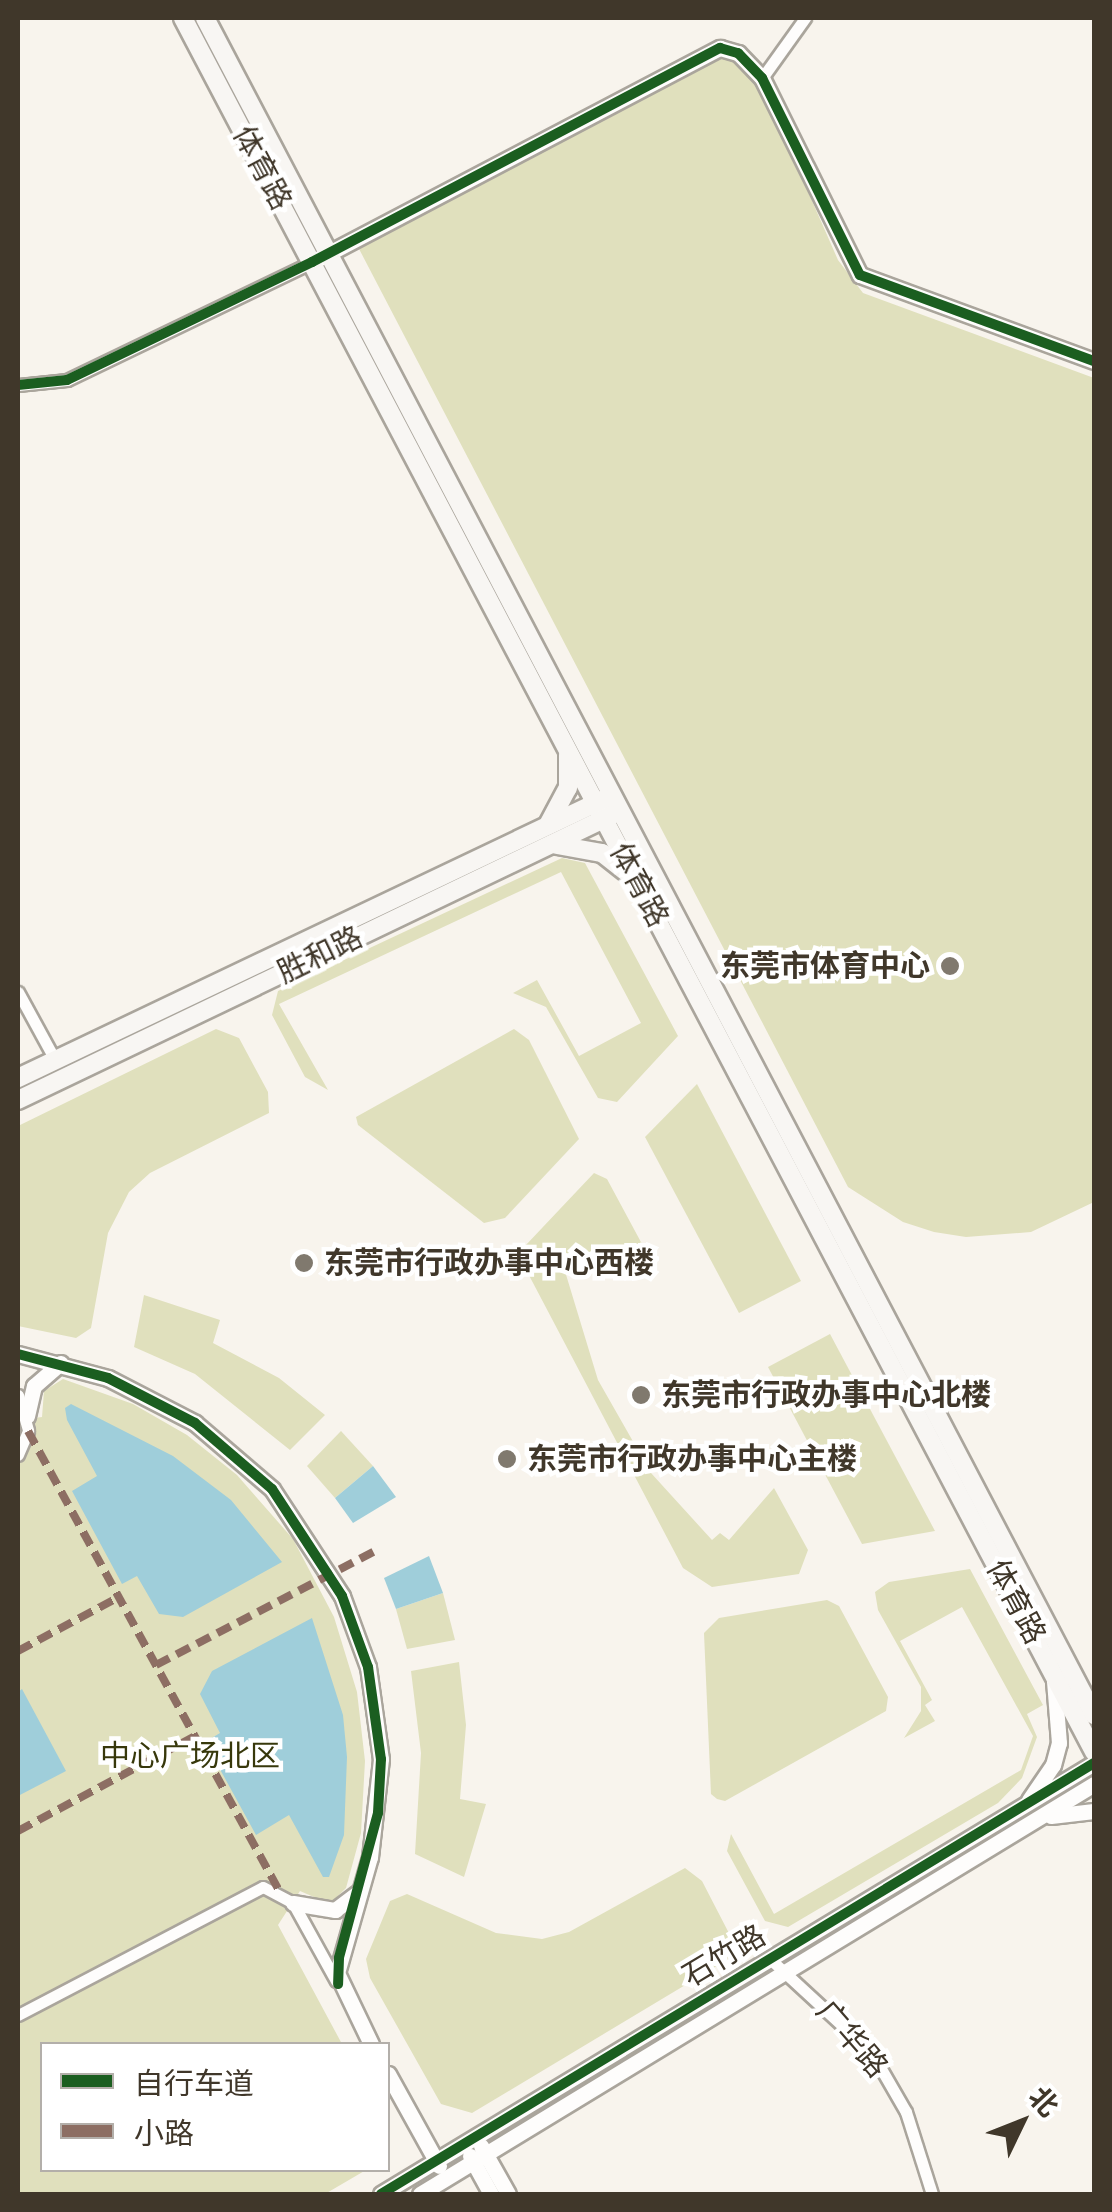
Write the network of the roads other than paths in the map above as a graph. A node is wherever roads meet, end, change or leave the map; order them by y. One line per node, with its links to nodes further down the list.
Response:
1 (183, 18): 6 (main road, 体育路)
2 (205, 18): 5 (main road, 体育路)
3 (805, 18): 4 (street)
4 (762, 78): 5 (street); 7 (street)
5 (329, 253): 6 (street); 10 (main road, 体育路)
6 (312, 262): 8 (street); 9 (main road, 体育路)
7 (1094, 361)
8 (18, 385)
9 (563, 740): 10 (main road, 体育路); 11 (main road)
10 (609, 807): 11 (main road, 胜和路); 12 (main road, 胜和路); 13 (main road, 体育路); 23 (main road, 体育路)
11 (542, 826): 15 (main road, 胜和路)
12 (552, 844): 13 (main road); 17 (main road, 胜和路)
13 (640, 888): 23 (main road, 体育路)
14 (18, 992): 15 (street)
15 (55, 1060): 16 (main road, 胜和路)
16 (18, 1078)
17 (18, 1100)
18 (18, 1354): 19 (street)
19 (60, 1363): 21 (street); 32 (street)
20 (18, 1394): 21 (street)
21 (27, 1416): 22 (street)
22 (18, 1455)
23 (1061, 1668): 24 (street); 25 (main road, 体育路); 26 (main road, 体育路); 29 (street)
24 (1094, 1692)
25 (1094, 1714)
26 (1094, 1752)
27 (1094, 1763): 29 (street, 石竹路)
28 (1094, 1784): 31 (street, 石竹路)
29 (1025, 1805): 34 (street, 石竹路)
30 (1094, 1811): 31 (street)
31 (1037, 1819): 35 (street, 石竹路)
32 (363, 1888): 33 (street); 36 (street)
33 (293, 1903): 36 (street); 37 (street)
34 (768, 1958): 35 (street, 广华路); 40 (street, 石竹路)
35 (785, 1973): 41 (street, 石竹路); 48 (street, 广华路)
36 (338, 1984): 38 (street)
37 (18, 2015)
38 (370, 2042)
39 (390, 2078): 42 (street)
40 (469, 2140): 41 (street); 42 (street, 石竹路)
41 (480, 2157): 43 (street, 石竹路); 46 (street); 47 (street)
42 (436, 2160): 43 (street); 44 (street, 石竹路)
43 (446, 2178): 45 (street, 石竹路)
44 (380, 2194)
45 (420, 2194)
46 (492, 2194)
47 (508, 2194)
48 (932, 2194)

